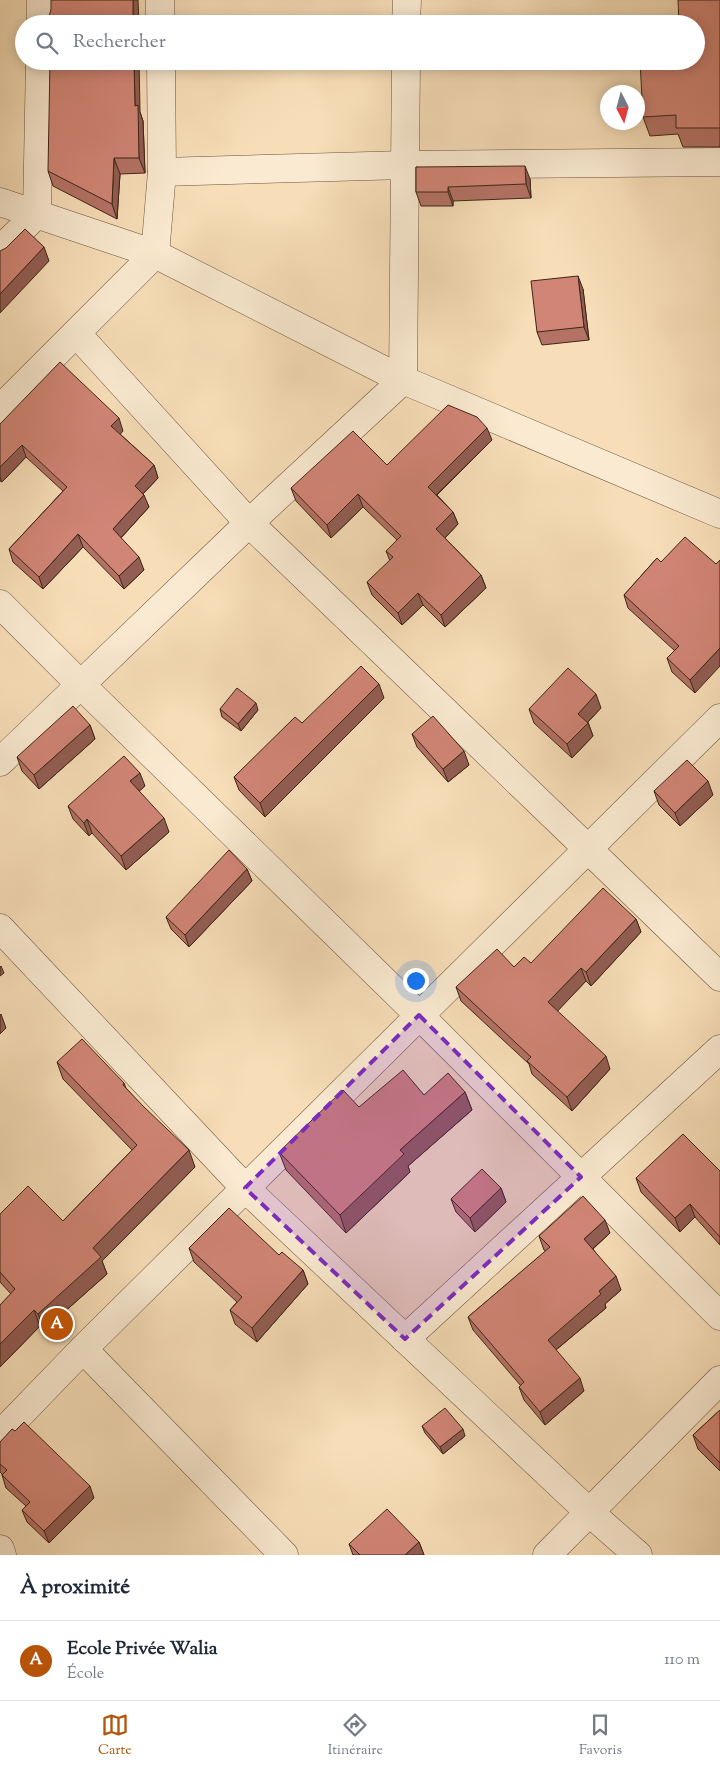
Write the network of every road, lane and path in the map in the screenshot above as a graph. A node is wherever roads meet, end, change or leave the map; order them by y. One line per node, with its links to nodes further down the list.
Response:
1 (41, 0): 4 (street)
2 (160, 0): 5 (street)
3 (407, 0): 6 (street)
4 (41, 15)
5 (160, 15)
6 (406, 15)
7 (40, 70): 14 (street)
8 (161, 70): 12 (street)
9 (406, 70): 11 (street)
10 (720, 162): 11 (street)
11 (405, 165): 12 (street); 18 (street)
12 (162, 172): 16 (street)
13 (0, 202): 14 (street)
14 (38, 214): 15 (street); 16 (street)
15 (0, 250)
16 (155, 254): 17 (street); 18 (street)
17 (76, 333): 19 (street); 21 (street)
18 (403, 380): 20 (street); 21 (street)
19 (0, 409)
20 (720, 514)
21 (249, 523): 23 (street); 26 (street)
22 (0, 604): 23 (street)
23 (80, 685): 25 (street); 29 (street)
24 (720, 718): 26 (street)
25 (0, 762)
26 (588, 848): 28 (street); 29 (street)
27 (0, 928): 32 (street)
28 (720, 978)
29 (419, 1016): 31 (street); 32 (street)
30 (720, 1049): 31 (street)
31 (581, 1177): 33 (street); 34 (street)
32 (245, 1188): 34 (street); 35 (street)
33 (720, 1316)
34 (405, 1339): 38 (street)
35 (83, 1349): 37 (street); 41 (street)
36 (720, 1380): 38 (street)
37 (0, 1435)
38 (589, 1512): 42 (street); 43 (street)
39 (0, 1549): 40 (street)
40 (2, 1555)
41 (284, 1555)
42 (546, 1555)
43 (638, 1555)

